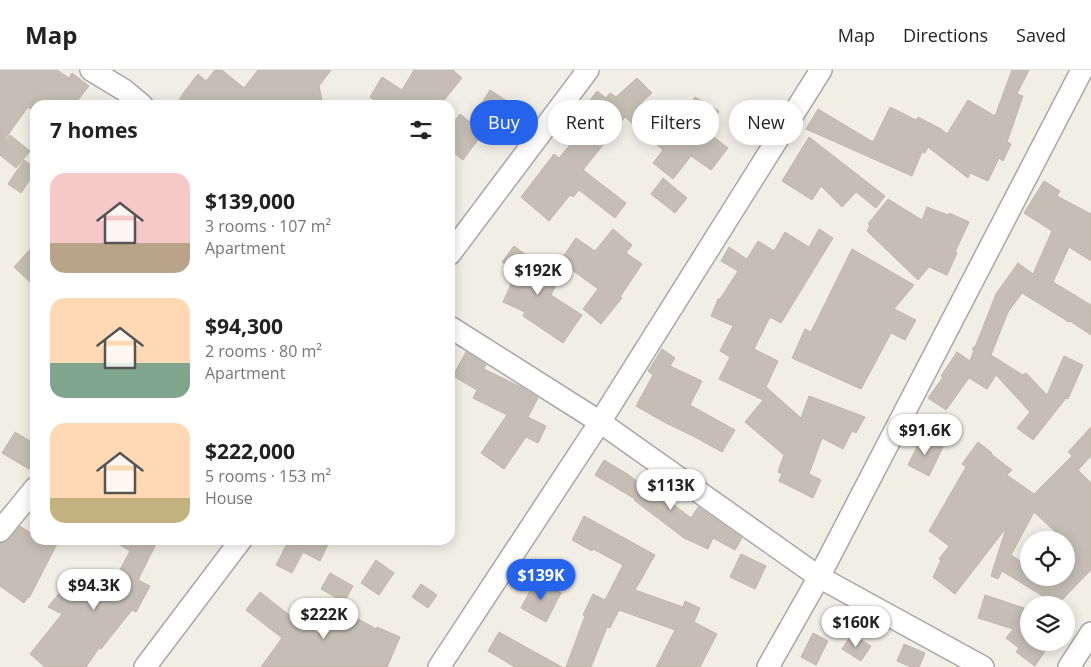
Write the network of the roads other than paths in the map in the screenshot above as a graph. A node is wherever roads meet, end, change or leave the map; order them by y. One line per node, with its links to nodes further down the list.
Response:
1 (92, 70): 5 (street)
2 (588, 70): 6 (street)
3 (821, 70): 8 (street)
4 (1082, 70): 12 (street)
5 (136, 100)
6 (455, 247)
7 (455, 330): 8 (street)
8 (600, 422): 12 (street); 15 (street)
9 (30, 494): 10 (street)
10 (0, 531)
11 (237, 545): 14 (street)
12 (819, 576): 16 (street); 17 (street)
13 (1091, 633): 18 (street)
14 (145, 667)
15 (440, 667)
16 (768, 667)
17 (983, 667)
18 (1069, 667)

